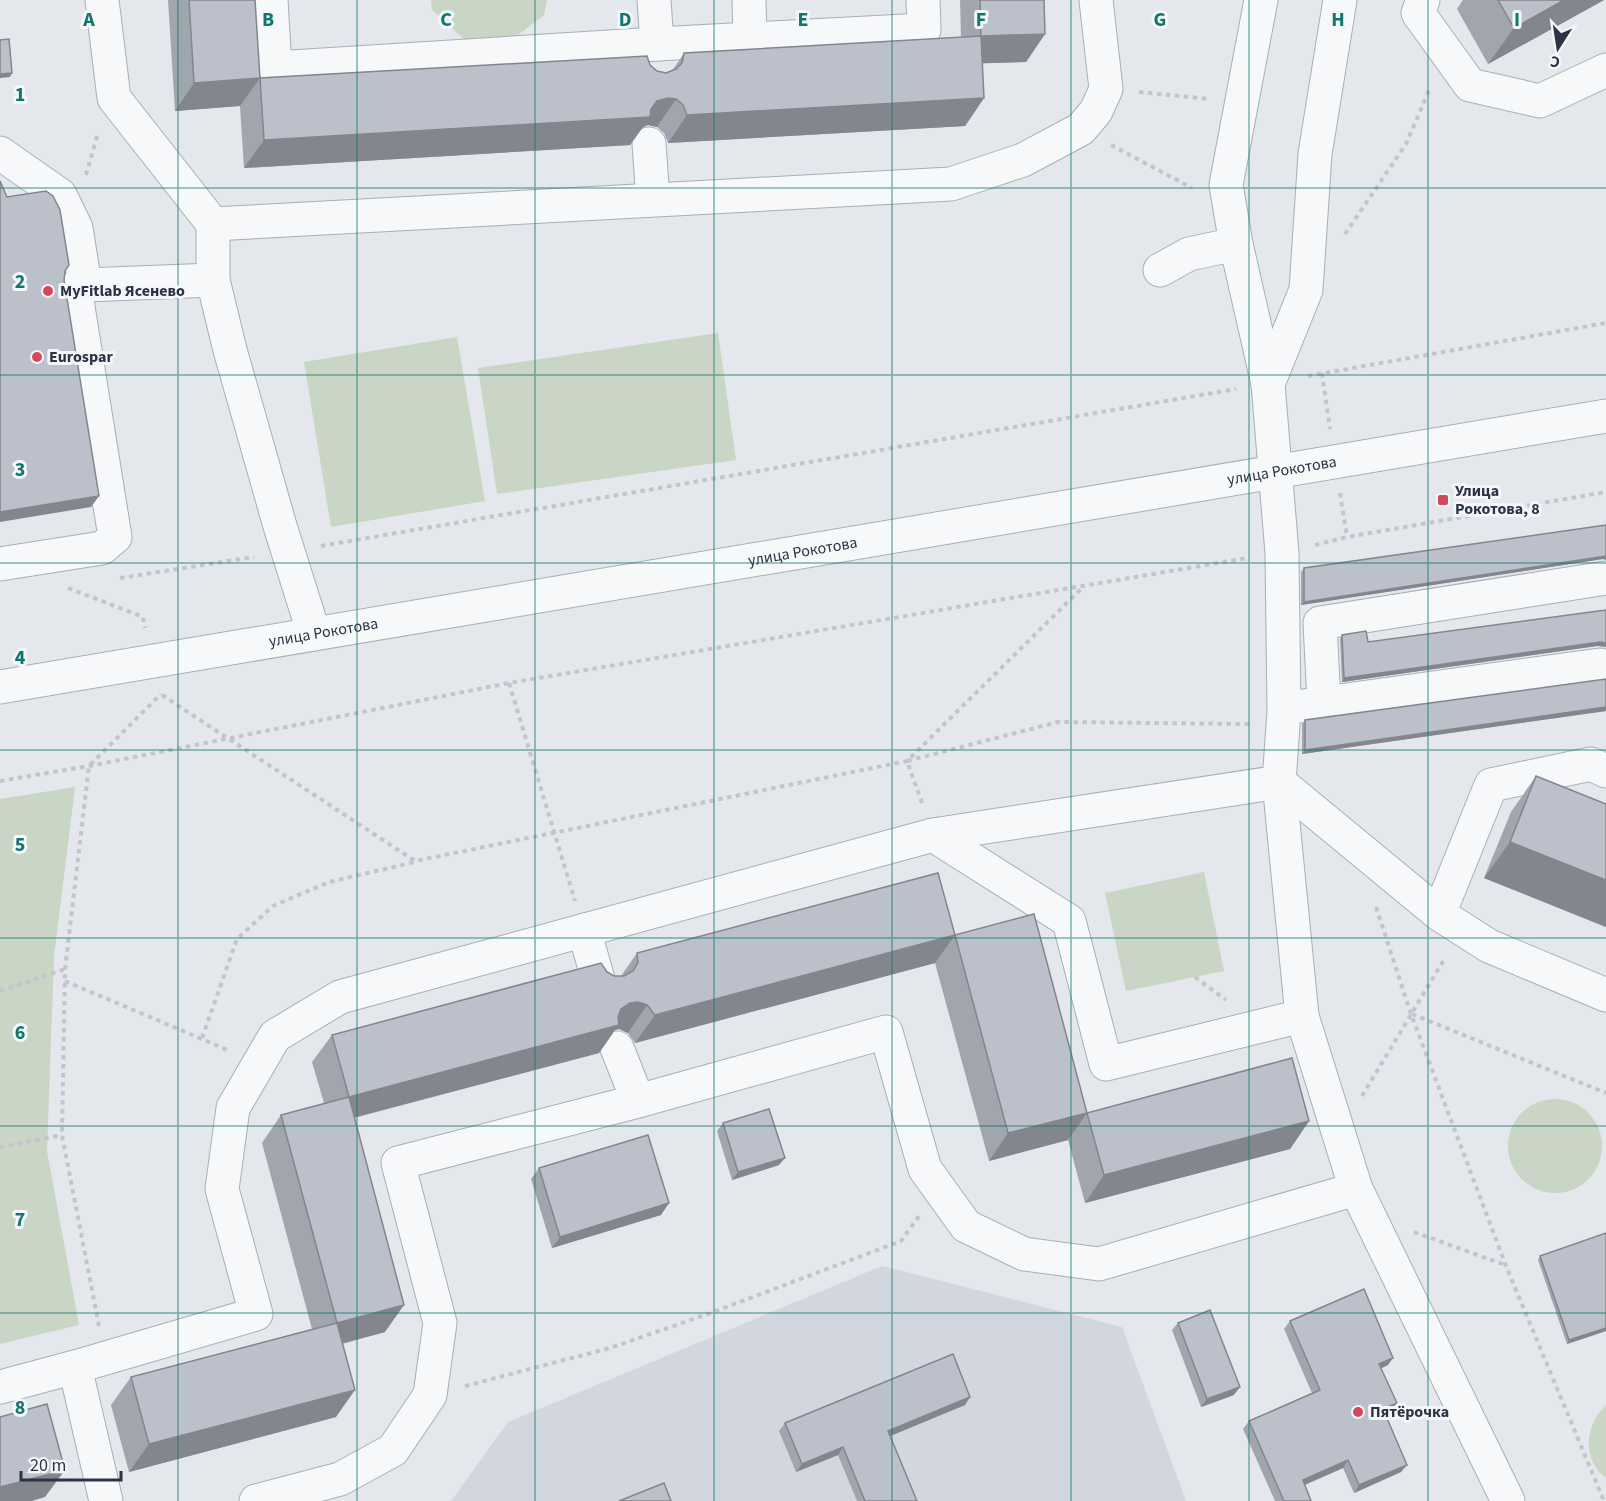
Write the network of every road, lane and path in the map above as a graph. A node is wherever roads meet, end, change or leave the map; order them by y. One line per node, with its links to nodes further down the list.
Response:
1 (102, 0): 15 (street)
2 (271, 0): 12 (street)
3 (654, 0): 12 (street)
4 (749, 0): 10 (street)
5 (923, 0): 10 (street)
6 (1096, 0): 14 (street)
7 (1261, 0): 16 (street)
8 (1340, 0): 30 (street)
9 (1423, 0): 11 (street)
10 (750, 39): 12 (street)
11 (1446, 51): 13 (street); 24 (path)
12 (648, 54)
13 (1606, 70)
14 (1106, 89): 16 (path); 17 (street)
15 (114, 98): 22 (street); 23 (path)
16 (1241, 102): 21 (street)
17 (1082, 129): 20 (street); 21 (path)
18 (650, 144): 20 (street)
19 (0, 153): 23 (street)
20 (653, 199): 22 (street)
21 (1230, 209): 25 (street)
22 (213, 224): 27 (street)
23 (76, 228): 28 (street)
24 (1340, 242)
25 (1236, 243): 26 (street); 30 (street)
26 (1160, 270)
27 (213, 280): 28 (street); 34 (street)
28 (85, 285): 36 (street)
29 (1606, 323): 30 (path)
30 (1268, 384): 32 (street); 34 (path)
31 (1606, 416): 32 (street, улица Рокотова)
32 (1275, 472): 35 (street); 41 (street, улица Рокотова)
33 (1606, 492): 35 (path)
34 (290, 552): 38 (path); 41 (street)
35 (1282, 553): 40 (path); 48 (street)
36 (0, 564)
37 (1606, 578): 47 (street)
38 (112, 580)
39 (77, 585): 42 (path)
40 (1085, 585): 44 (path); 50 (path)
41 (314, 634): 42 (street, улица Рокотова)
42 (152, 661): 45 (street, улица Рокотова); 46 (path)
43 (1600, 665): 47 (street)
44 (509, 682): 49 (path); 55 (path)
45 (0, 687)
46 (162, 695): 49 (path); 51 (path)
47 (1324, 703): 48 (street)
48 (1284, 717): 50 (path); 54 (street)
49 (228, 738): 51 (path); 57 (path)
50 (908, 761): 55 (path); 56 (path)
51 (89, 766): 53 (path); 61 (path)
52 (1606, 771): 59 (street)
53 (0, 781)
54 (1279, 782): 56 (street); 59 (street); 67 (street)
55 (555, 833): 57 (path); 60 (path)
56 (933, 835): 60 (street); 67 (street)
57 (416, 861): 62 (path)
58 (1373, 901): 66 (path)
59 (1450, 921): 65 (street); 66 (path)
60 (584, 930): 63 (street); 77 (street)
61 (65, 969): 62 (path); 64 (path)
62 (65, 981): 72 (path)
63 (600, 986)
64 (0, 991)
65 (1606, 995)
66 (1411, 1014): 69 (path); 71 (path); 76 (path)
67 (1302, 1016): 71 (street)
68 (617, 1048): 70 (street)
69 (1606, 1093)
70 (638, 1101): 74 (street); 79 (street)
71 (1339, 1135): 75 (street)
72 (62, 1136): 73 (path); 77 (path)
73 (0, 1147)
74 (939, 1189): 75 (street); 79 (path)
75 (1362, 1202): 76 (path); 82 (street)
76 (1506, 1266): 83 (path)
77 (90, 1363): 78 (street); 80 (street)
78 (0, 1387)
79 (430, 1395): 81 (street)
80 (106, 1501)
81 (256, 1501)
82 (1508, 1501)
83 (1604, 1501)

